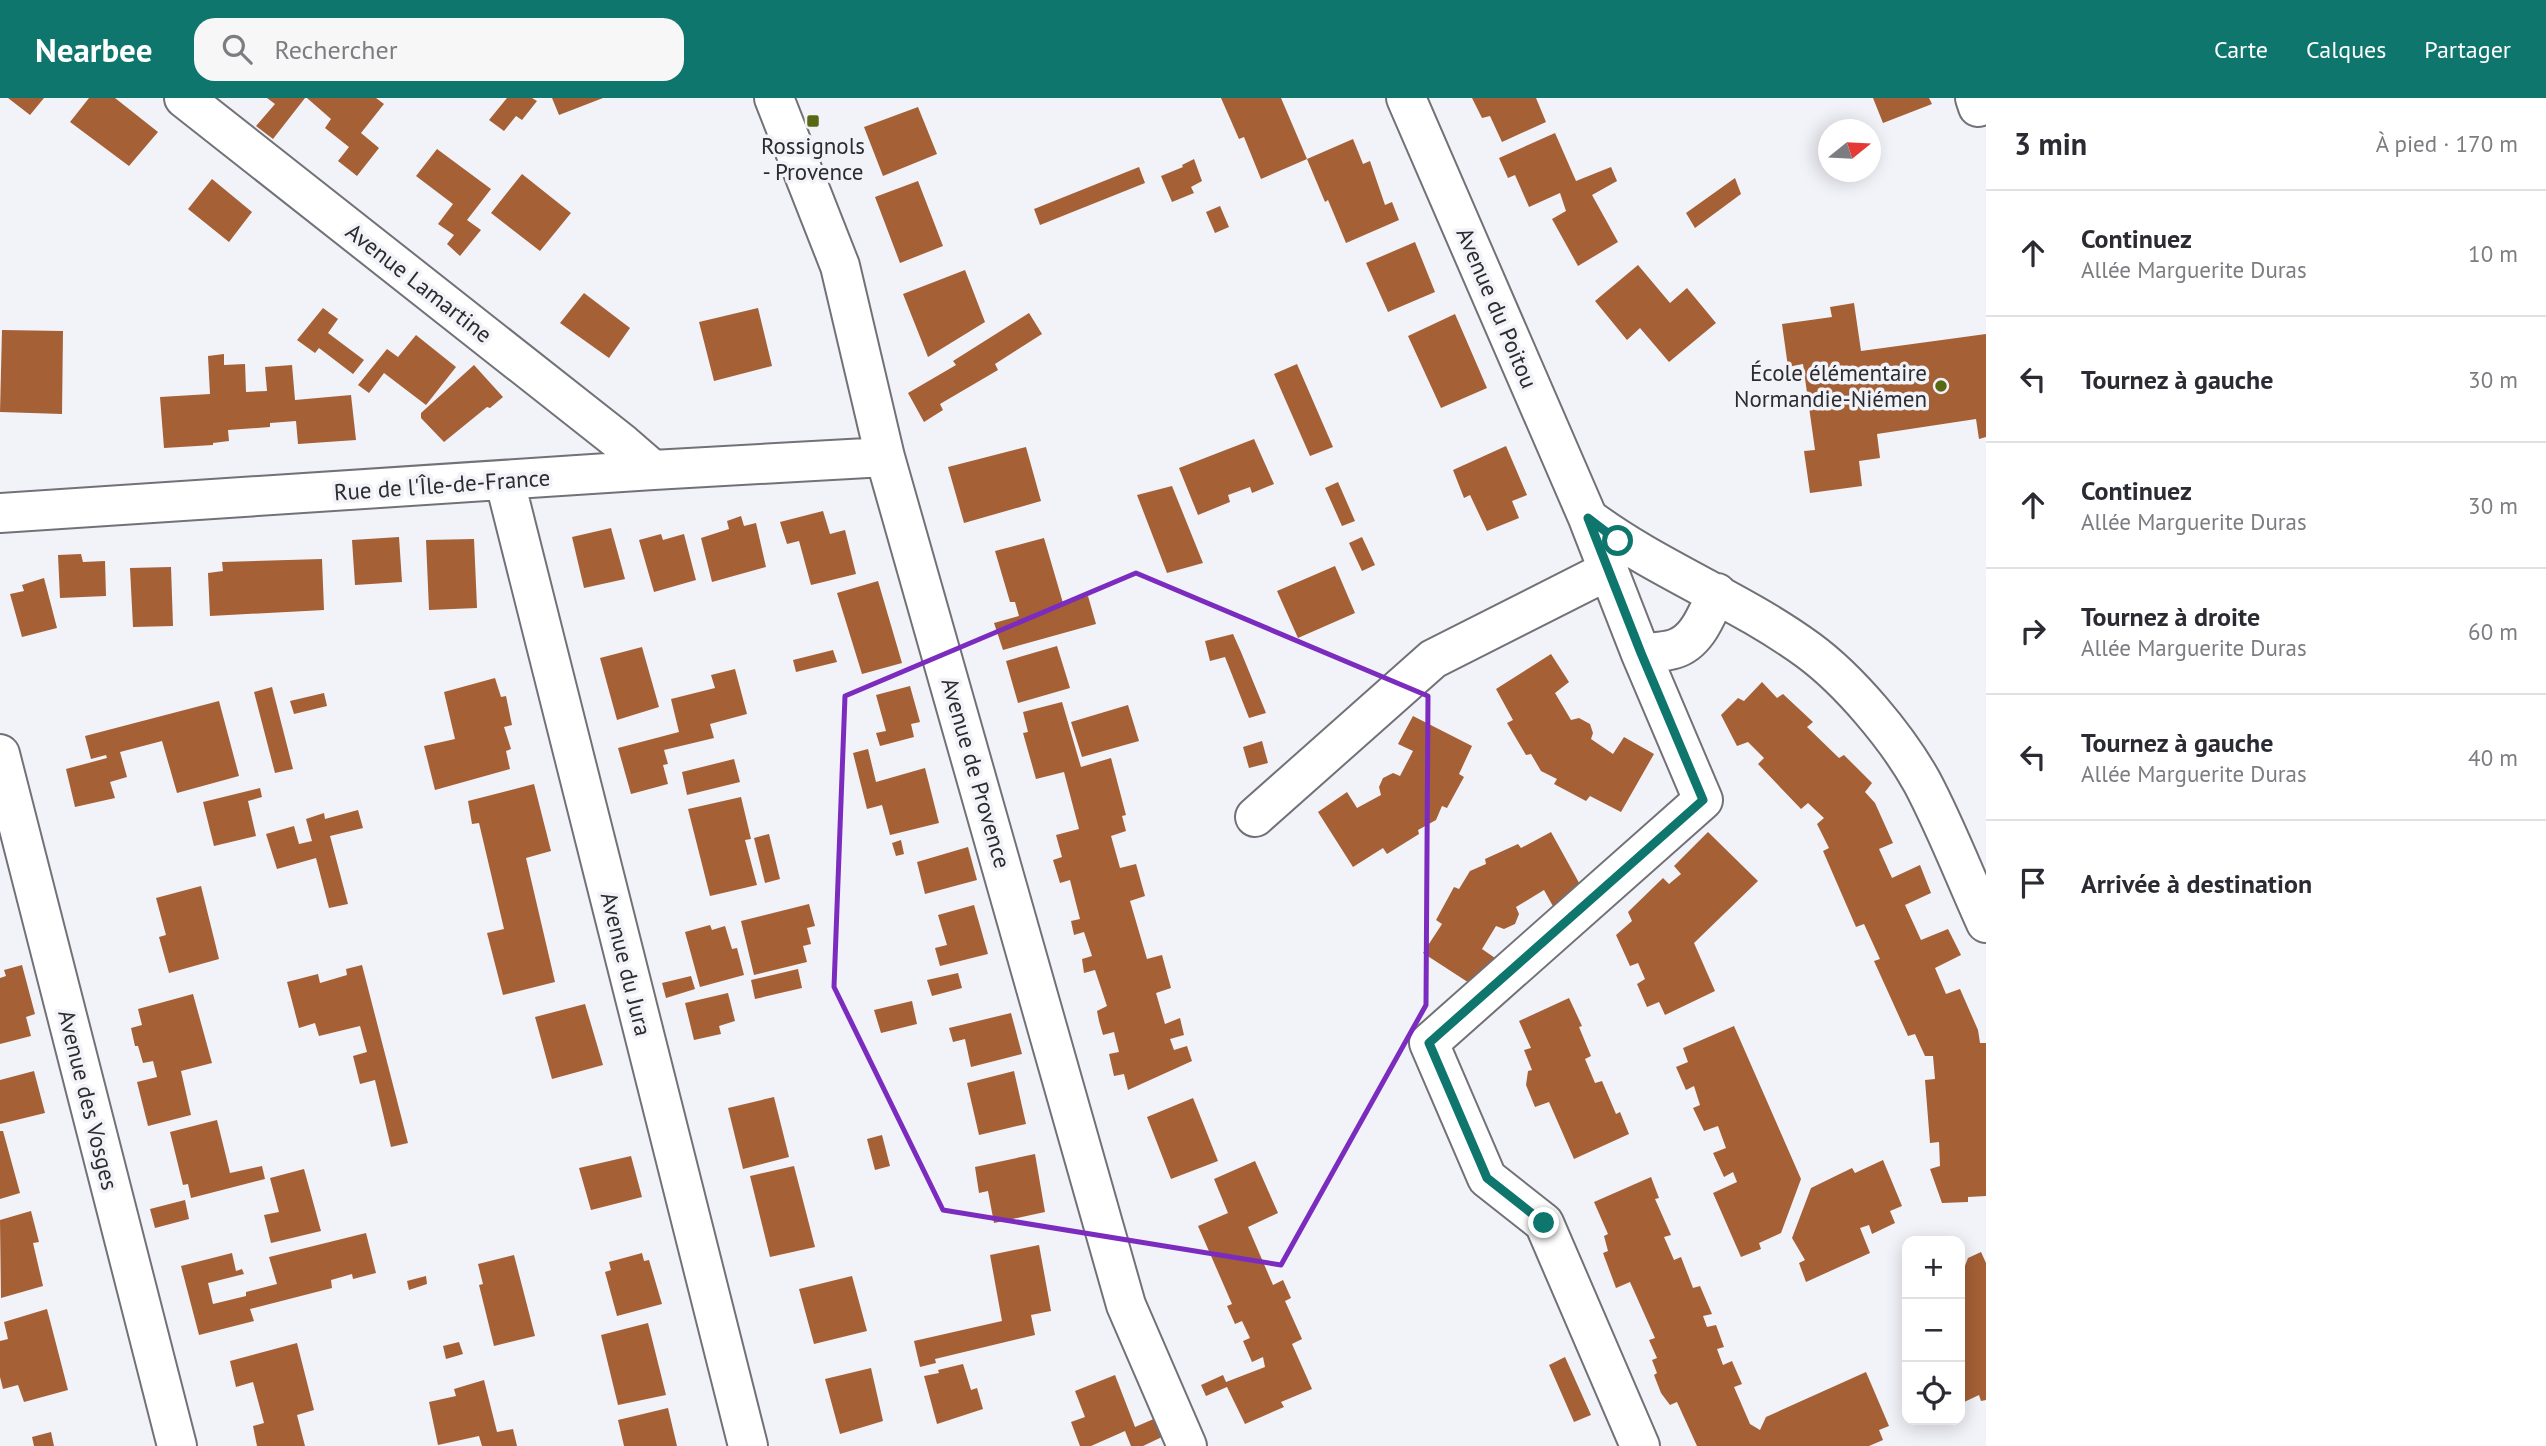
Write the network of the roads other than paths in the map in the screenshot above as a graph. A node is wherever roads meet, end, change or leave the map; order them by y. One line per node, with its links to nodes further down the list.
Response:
1 (184, 98): 5 (street, Avenue Lamartine)
2 (774, 98): 4 (street, Avenue de Provence)
3 (1406, 98): 8 (street, Avenue du Poitou)
4 (885, 457): 5 (street, Rue de l'Île-de-France); 17 (street, Avenue de Provence)
5 (653, 470): 6 (street, Rue de l'Île-de-France)
6 (505, 482): 7 (street, Rue de l'Île-de-France); 16 (street, Avenue du Jura)
7 (0, 513)
8 (1588, 518): 9 (street, Avenue du Poitou); 10 (street)
9 (1609, 570): 11 (street, Avenue du Poitou); 13 (street)
10 (1717, 593): 11 (street); 14 (street)
11 (1641, 653): 18 (street, Avenue du Poitou)
12 (0, 754): 15 (street, Avenue des Vosges)
13 (1255, 817)
14 (1986, 923)
15 (177, 1446)
16 (748, 1446)
17 (1187, 1446)
18 (1640, 1446)

